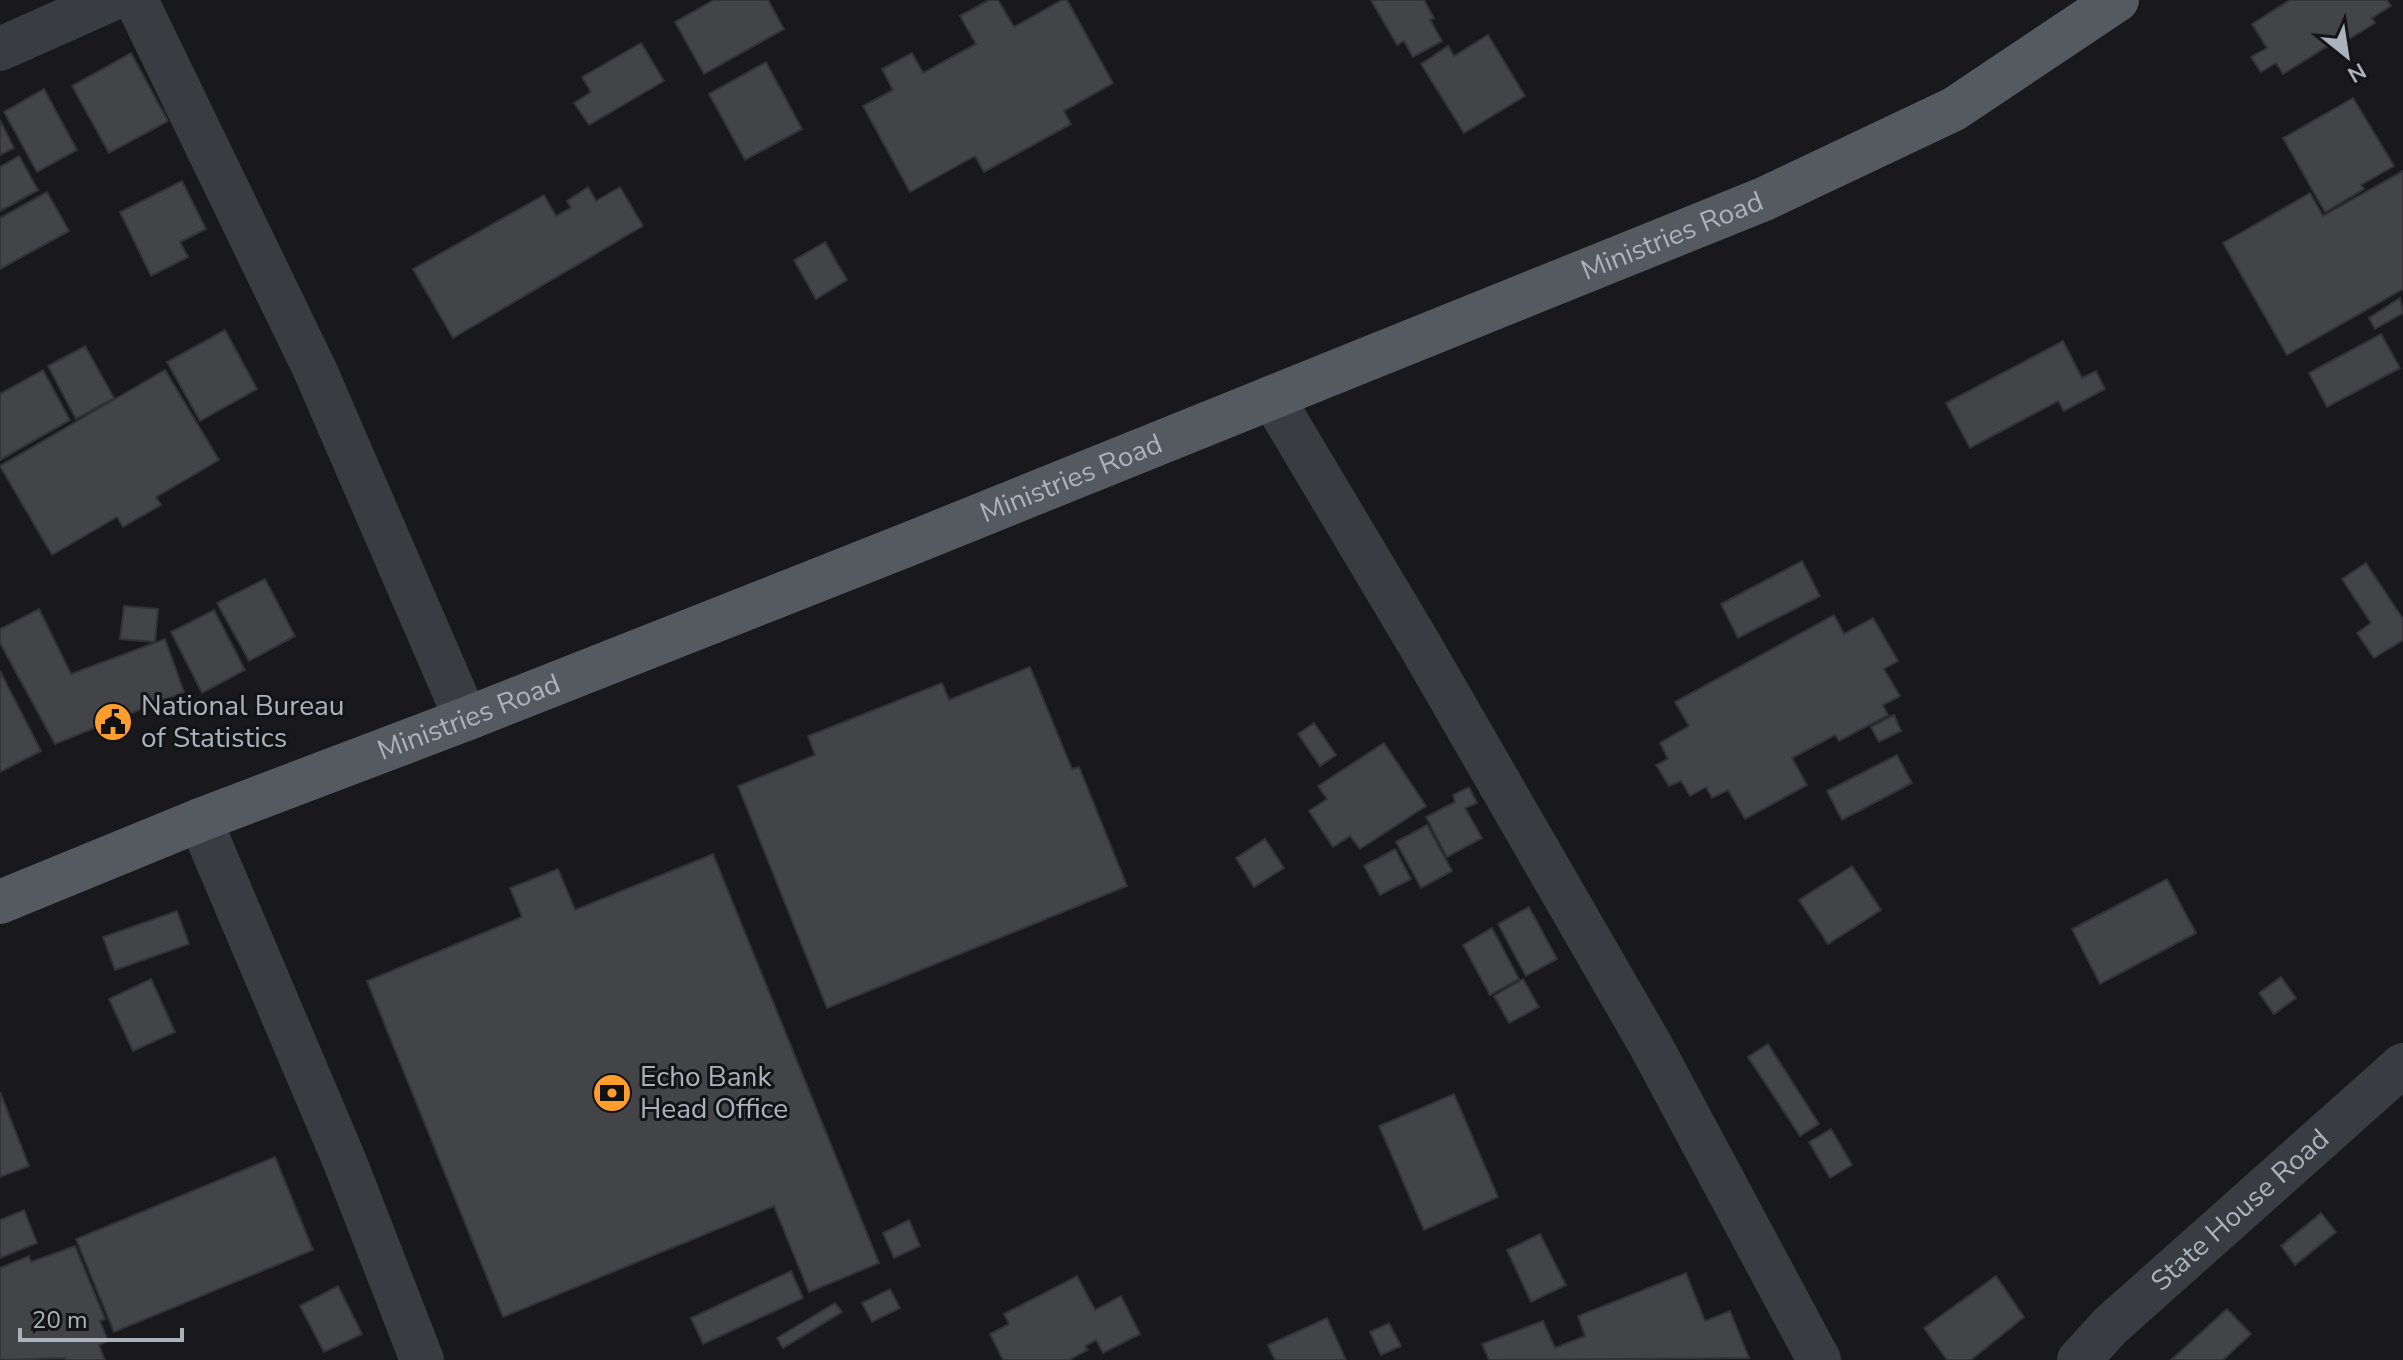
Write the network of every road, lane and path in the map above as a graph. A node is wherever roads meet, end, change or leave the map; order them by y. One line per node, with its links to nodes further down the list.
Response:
1 (110, 0): 4 (street)
2 (136, 0): 6 (street)
3 (2117, 0): 5 (main road, Ministries Road)
4 (0, 49)
5 (1272, 397): 6 (main road, Ministries Road); 11 (street)
6 (466, 719): 7 (main road, Ministries Road)
7 (200, 820): 8 (main road, Ministries Road); 10 (street)
8 (0, 902)
9 (2403, 1065): 12 (street, State House Road)
10 (422, 1360)
11 (1819, 1360)
12 (2079, 1360)

